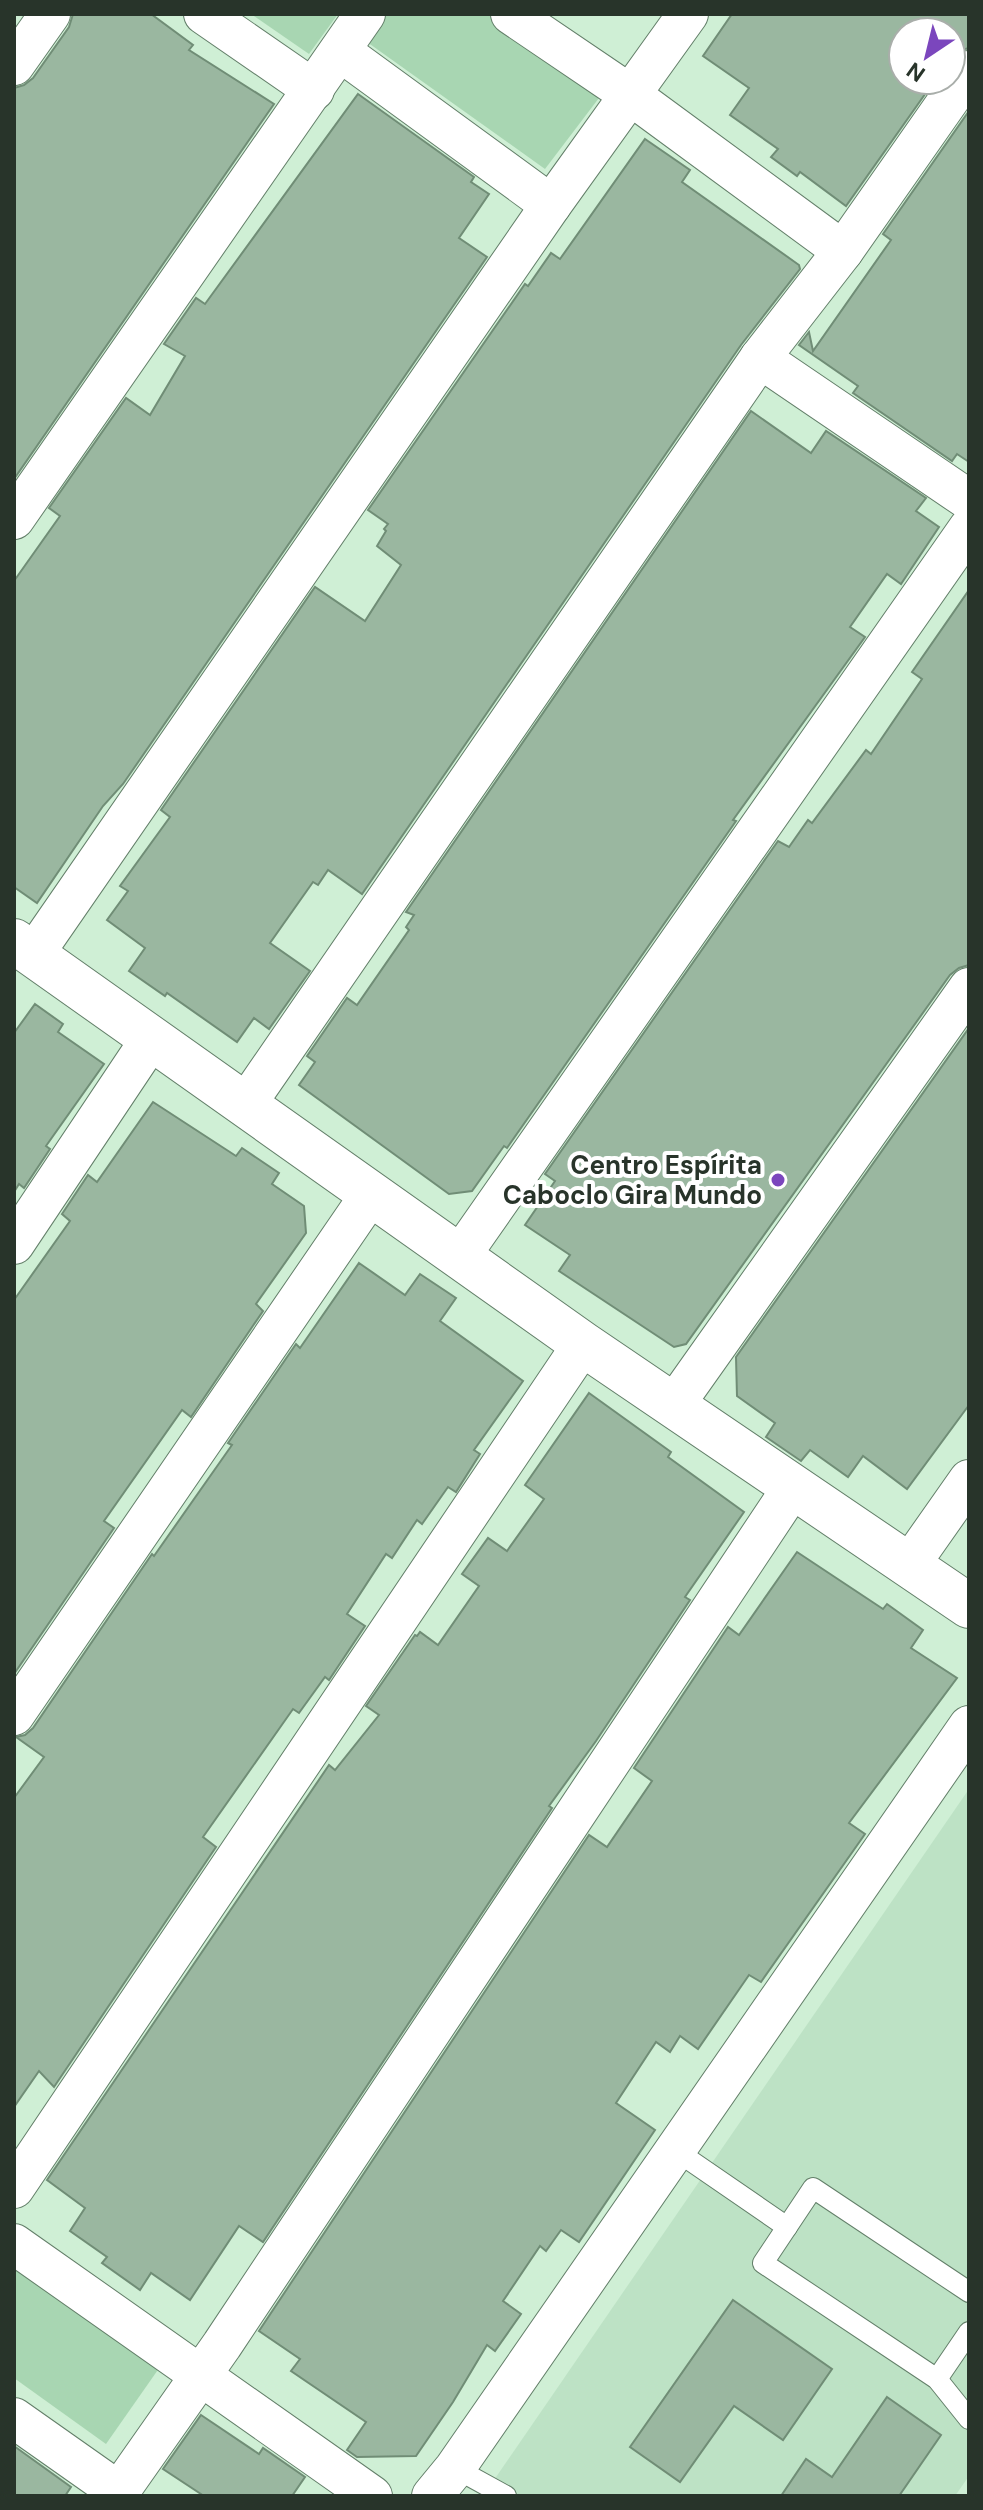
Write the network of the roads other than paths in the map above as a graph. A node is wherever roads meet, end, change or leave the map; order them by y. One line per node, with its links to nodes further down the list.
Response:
1 (50, 14): 7 (street)
2 (204, 14): 9 (street)
3 (365, 14): 6 (street)
4 (511, 14): 10 (street)
5 (688, 14): 10 (street)
6 (340, 51): 9 (street); 11 (street)
7 (14, 65)
8 (969, 71): 12 (street)
9 (314, 90): 15 (street)
10 (632, 96): 11 (street); 12 (street)
11 (551, 205): 17 (street)
12 (843, 251): 13 (street)
13 (760, 358): 14 (street); 20 (street)
14 (969, 500)
15 (14, 519)
16 (969, 528): 23 (street)
17 (23, 948): 19 (street)
18 (969, 988): 25 (street)
19 (151, 1039): 20 (street); 22 (street)
20 (246, 1104): 21 (street)
21 (371, 1194): 23 (street); 30 (street)
22 (14, 1244)
23 (460, 1256): 24 (street)
24 (583, 1344): 25 (street); 33 (street)
25 (674, 1405): 27 (street)
26 (969, 1480): 28 (street)
27 (793, 1487): 28 (street); 38 (street)
28 (910, 1564): 29 (street)
29 (969, 1606)
30 (14, 1715)
31 (969, 1726): 32 (street)
32 (675, 2150): 34 (lane); 42 (street)
33 (14, 2188)
34 (787, 2227): 36 (lane); 39 (lane)
35 (14, 2244): 38 (street)
36 (969, 2292)
37 (969, 2332): 39 (lane)
38 (202, 2374): 43 (street); 44 (street)
39 (937, 2379): 41 (lane)
40 (14, 2418): 43 (street)
41 (969, 2419)
42 (443, 2482): 45 (lane)
43 (118, 2494)
44 (372, 2496)
45 (506, 2496)

